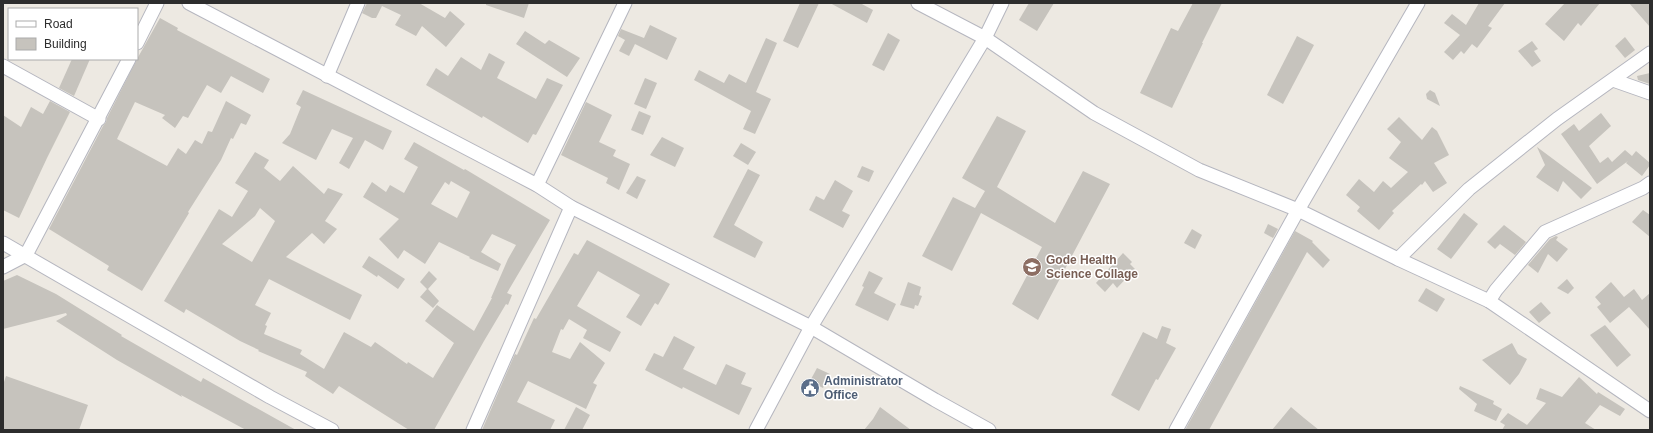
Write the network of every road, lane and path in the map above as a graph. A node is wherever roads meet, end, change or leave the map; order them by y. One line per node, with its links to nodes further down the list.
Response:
1 (157, 3): 9 (street)
2 (189, 3): 13 (street)
3 (358, 3): 13 (street)
4 (625, 3): 18 (street)
5 (918, 3): 8 (street)
6 (1002, 3): 8 (street)
7 (1418, 3): 20 (street)
8 (985, 38): 20 (street); 26 (street)
9 (138, 41)
10 (1650, 53): 14 (street)
11 (128, 60): 16 (street)
12 (3, 66): 16 (street)
13 (327, 76): 18 (street)
14 (1613, 80): 15 (street); 23 (street)
15 (1650, 93)
16 (99, 119): 22 (street)
17 (1650, 183): 25 (street)
18 (537, 186): 19 (street)
19 (571, 207): 26 (street); 29 (street)
20 (1298, 210): 23 (street); 32 (street)
21 (3, 243): 22 (street)
22 (26, 255): 24 (street); 28 (street)
23 (1398, 259): 25 (street)
24 (3, 267)
25 (1489, 300): 27 (street)
26 (811, 327): 30 (street); 31 (street)
27 (1650, 411)
28 (332, 430)
29 (473, 430)
30 (756, 430)
31 (989, 430)
32 (1176, 430)

